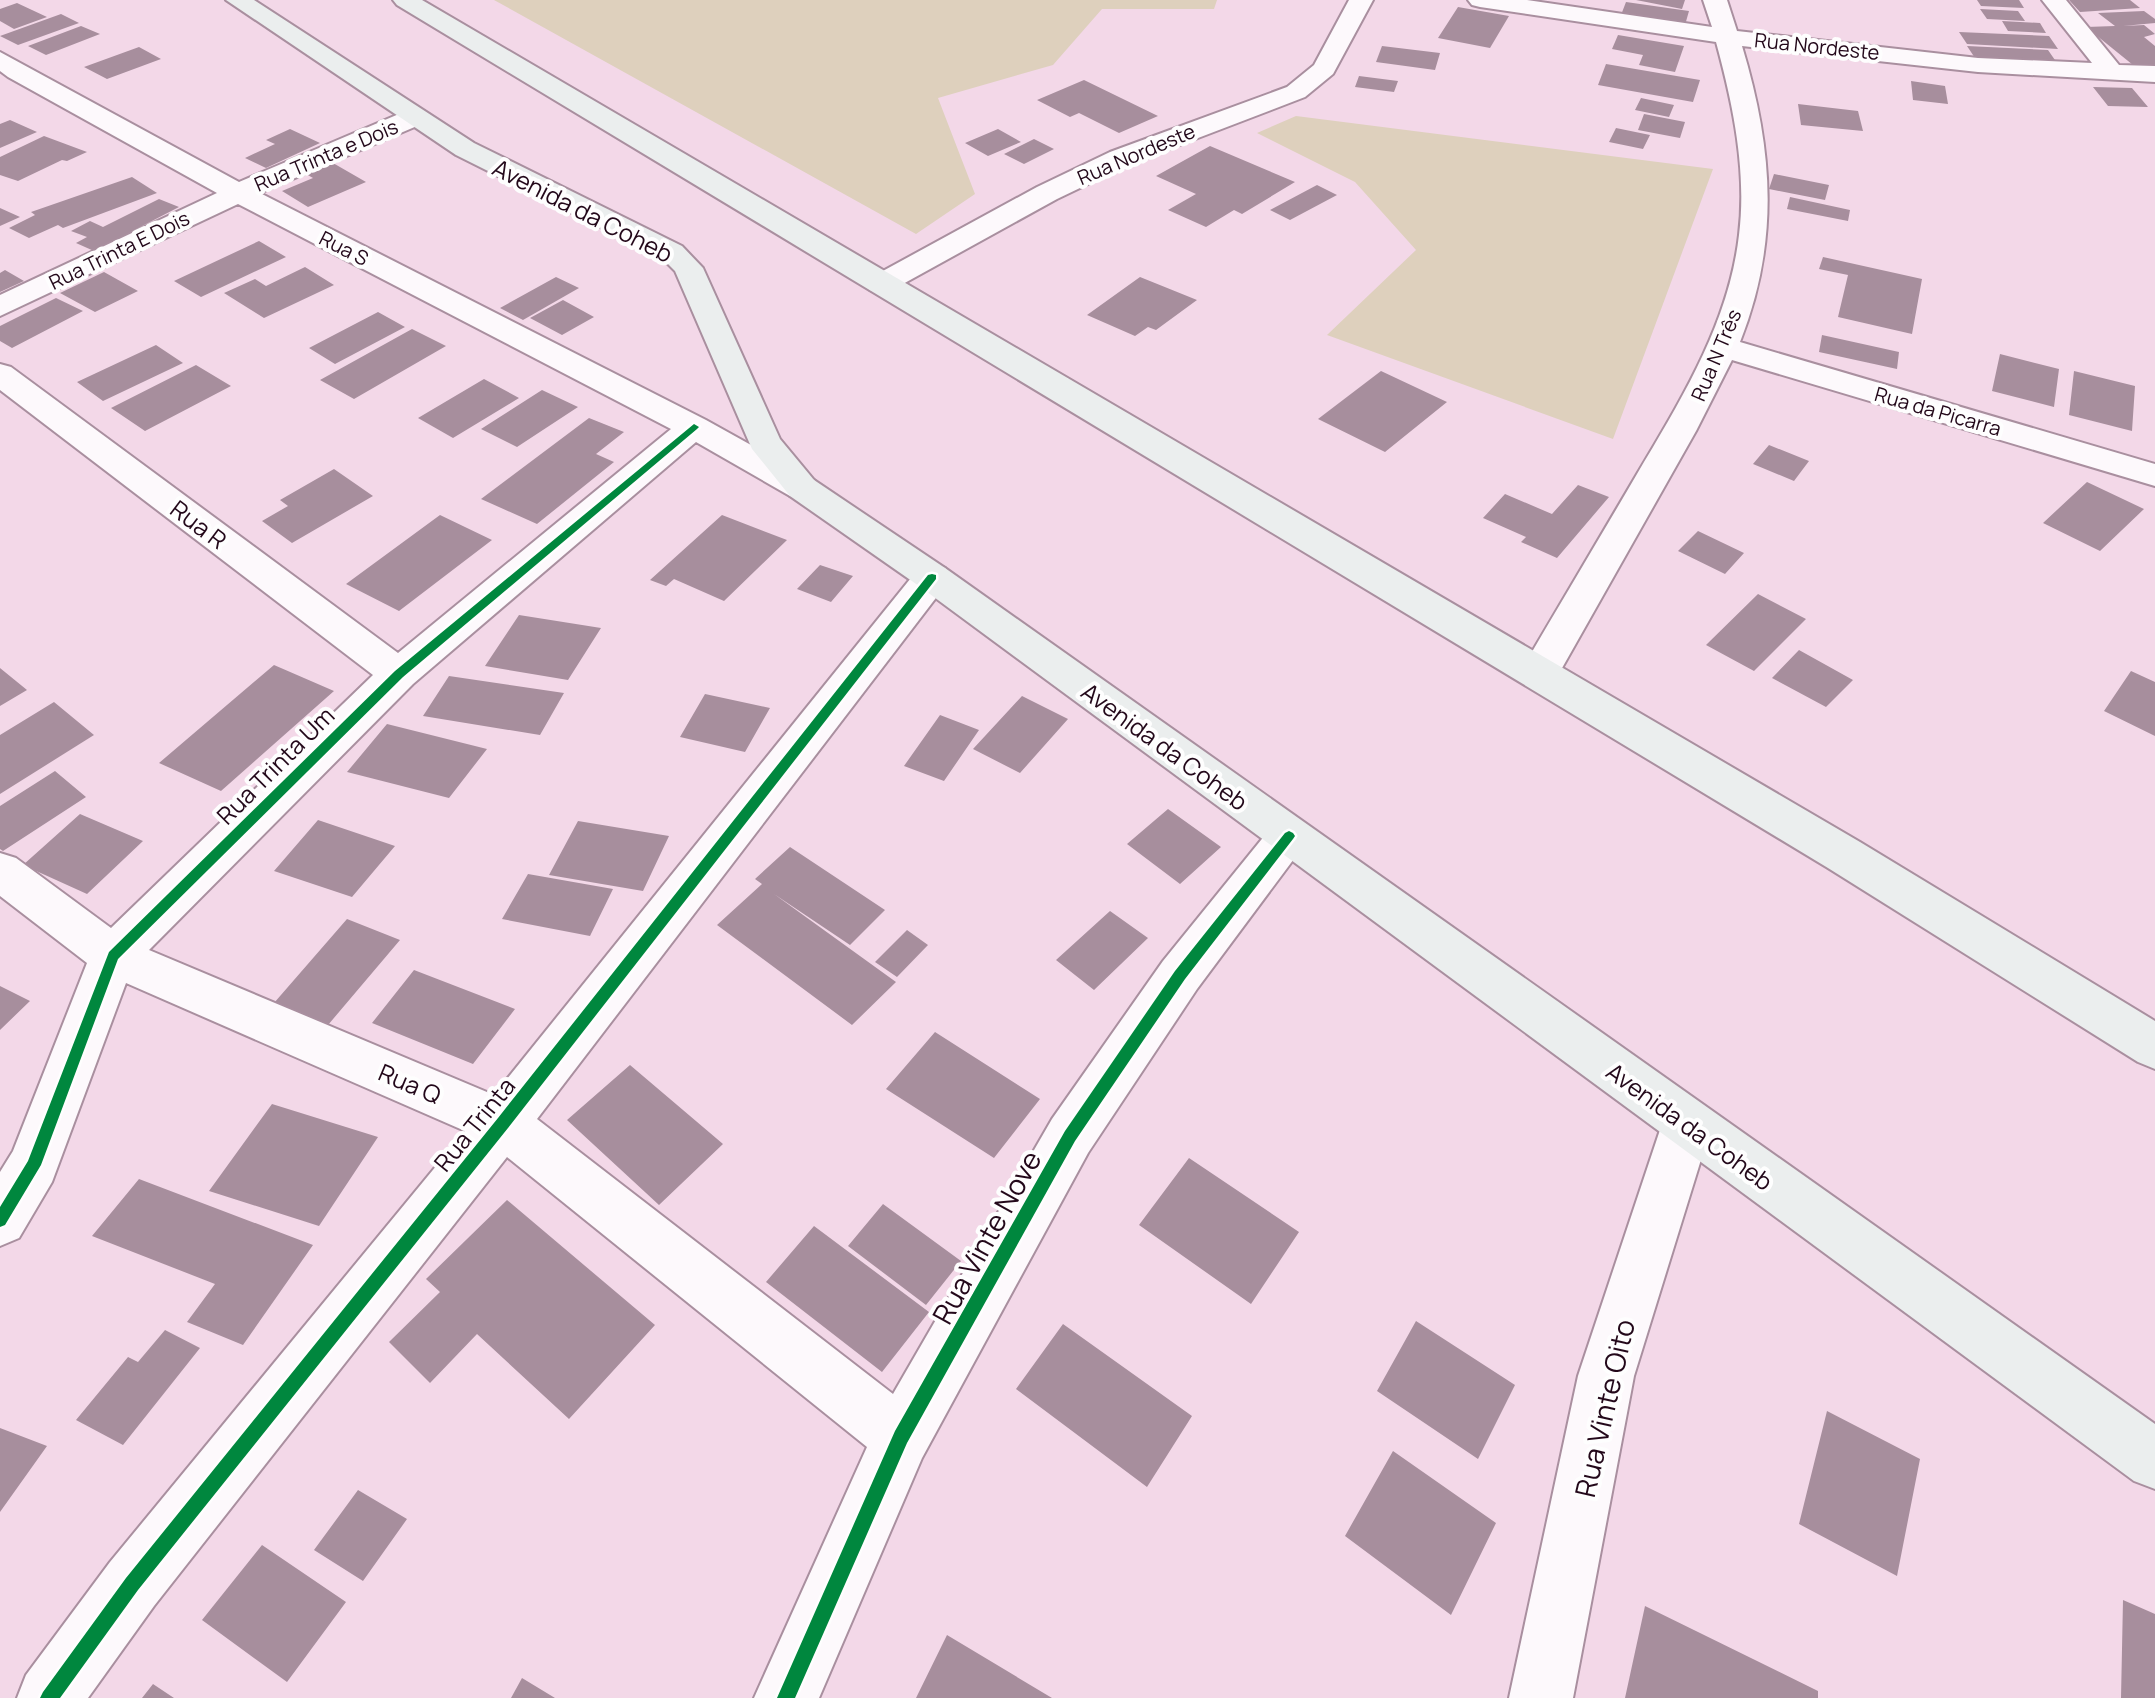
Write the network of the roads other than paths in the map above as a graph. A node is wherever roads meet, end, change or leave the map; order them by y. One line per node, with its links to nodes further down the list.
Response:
1 (238, 0): 11 (main road, Avenida da Coheb)
2 (405, 0): 13 (main road)
3 (1361, 0): 13 (street, Rua Nordeste)
4 (1480, 0): 7 (street, Rua Nordeste)
5 (1715, 0): 7 (street, Rua N Três)
6 (2054, 0): 9 (street)
7 (1729, 37): 9 (street, Rua Nordeste); 15 (street, Rua N Três)
8 (6, 70): 12 (street, Rua S)
9 (2111, 71): 10 (street, Rua Nordeste)
10 (2155, 74)
11 (415, 117): 12 (street, Rua Trinta e Dois); 19 (main road, Avenida da Coheb)
12 (238, 193): 14 (street, Rua Trinta E Dois); 17 (street, Rua S)
13 (881, 284): 22 (main road)
14 (0, 307)
15 (1722, 347): 18 (street, Rua da Picarra); 22 (street, Rua N Três)
16 (0, 374): 21 (street, Rua R)
17 (694, 427): 19 (street, Rua S); 21 (street, Rua Trinta Um)
18 (2155, 475)
19 (802, 488): 20 (main road, Avenida da Coheb)
20 (932, 577): 23 (main road, Avenida da Coheb); 27 (street, Rua Trinta)
21 (399, 674): 25 (street, Rua Trinta Um)
22 (1539, 674): 26 (main road)
23 (1289, 836): 28 (main road, Avenida da Coheb); 30 (street, Rua Vinte Nove)
24 (0, 871): 25 (street, Rua Q)
25 (113, 956): 27 (street, Rua Q); 29 (street, Rua Trinta Um)
26 (2155, 1047)
27 (503, 1123): 30 (street, Rua Q); 32 (street, Rua Trinta)
28 (1687, 1124): 31 (main road, Avenida da Coheb); 34 (street, Rua Vinte Oito)
29 (0, 1220)
30 (901, 1437): 33 (street, Rua Vinte Nove)
31 (2155, 1460)
32 (49, 1698)
33 (786, 1698)
34 (1541, 1698)

